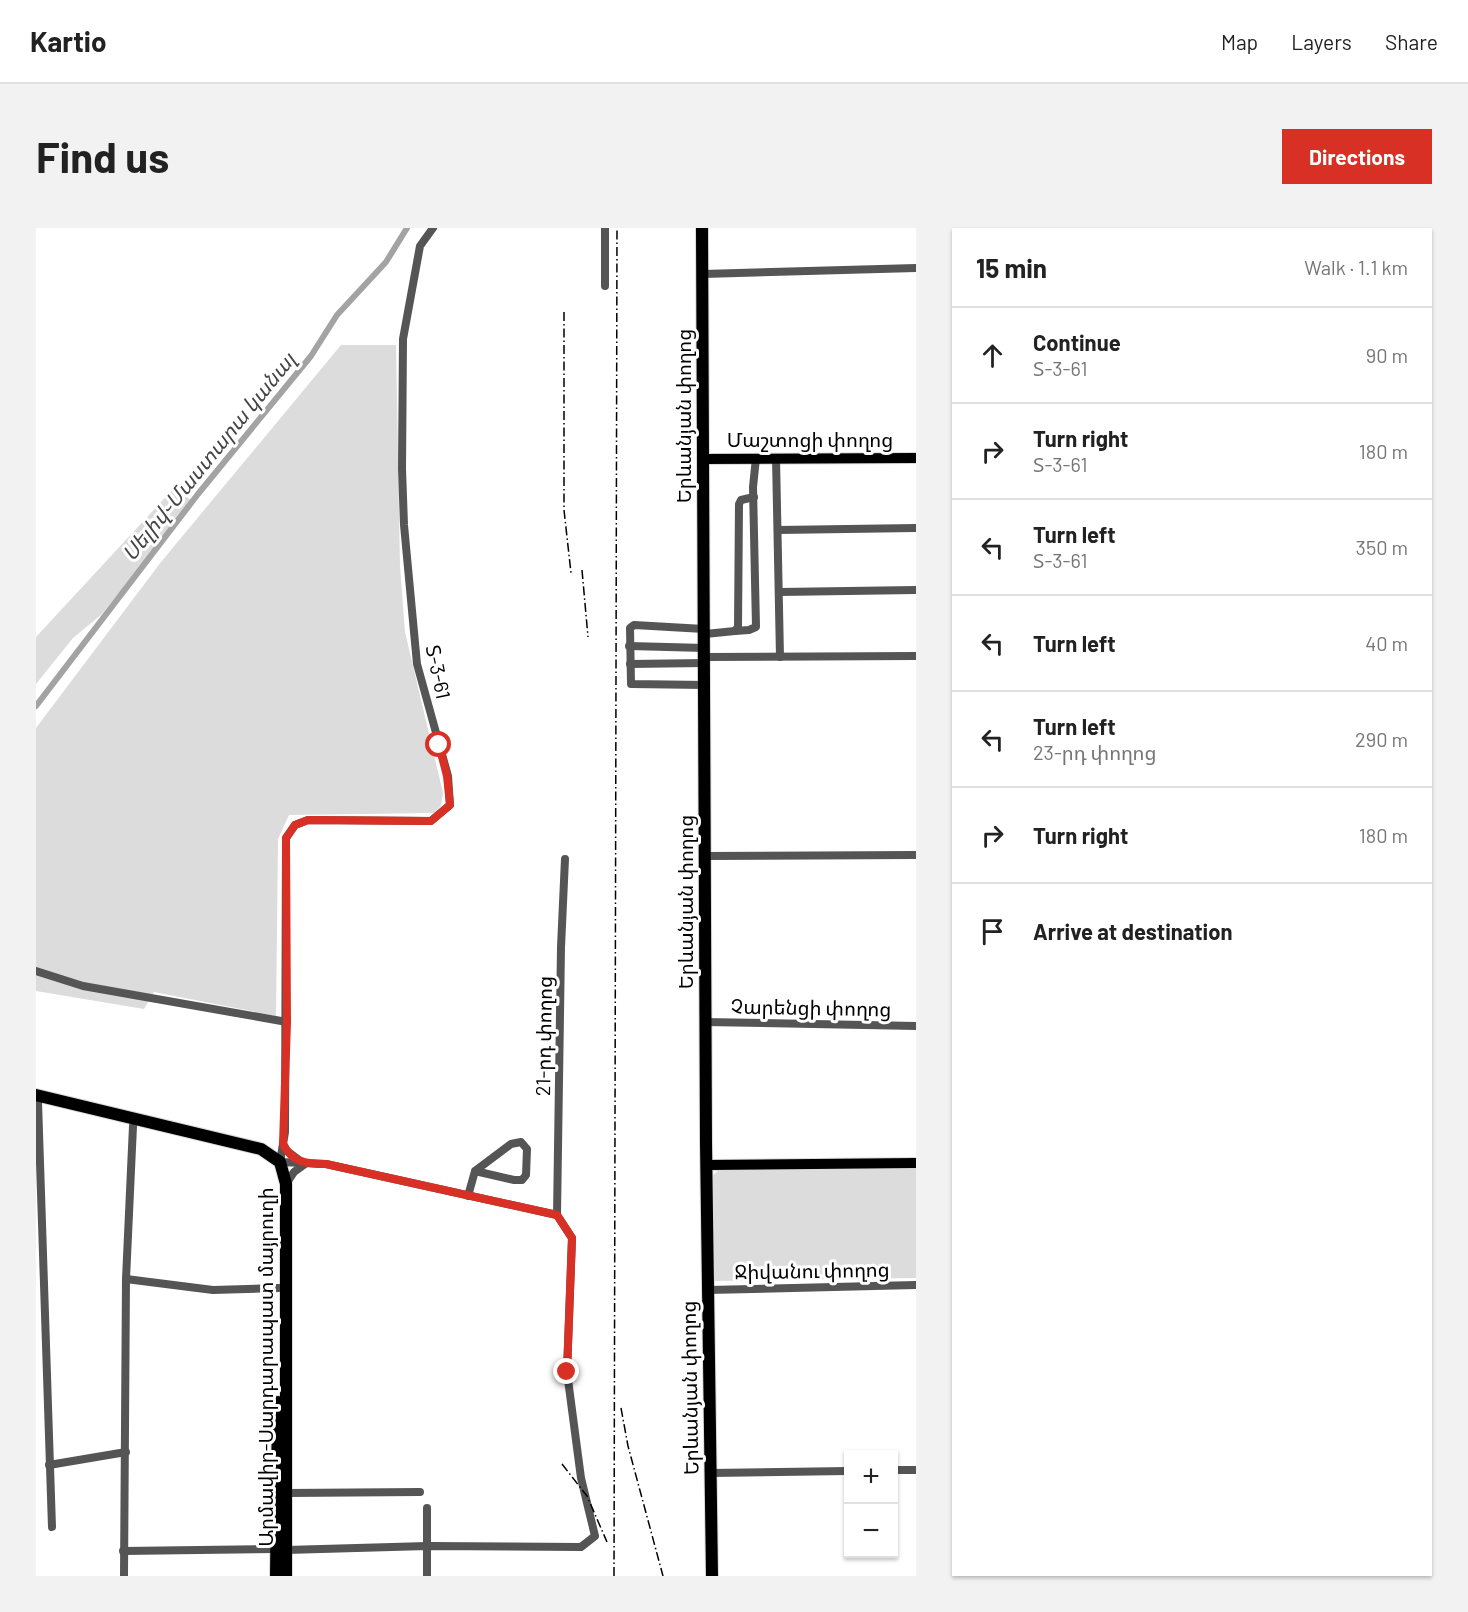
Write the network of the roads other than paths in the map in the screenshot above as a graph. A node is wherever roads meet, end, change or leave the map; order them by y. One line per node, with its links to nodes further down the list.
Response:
1 (433, 228): 28 (street, Տ-3-61 / Տ-3-61)
2 (605, 228): 6 (street)
3 (702, 228): 5 (highway, Երևանյան փողոց)
4 (916, 268): 5 (street)
5 (703, 274): 10 (highway, Երևանյան փողոց)
6 (605, 286)
7 (756, 458): 8 (main road, Մաշտոցի փողոց); 10 (main road, Մաշտոցի փողոց); 11 (street)
8 (777, 458): 9 (main road, Մաշտոցի փողոց); 13 (street)
9 (916, 458)
10 (704, 459): 16 (highway, Երևանյան փողոց)
11 (754, 497): 17 (street); 17 (street)
12 (916, 528): 13 (street)
13 (778, 530): 15 (street)
14 (916, 590): 15 (street)
15 (779, 592): 21 (street)
16 (705, 631): 17 (street); 18 (street); 19 (highway, Երևանյան փողոց)
17 (735, 631)
18 (629, 646): 19 (street); 22 (street)
19 (705, 656): 21 (street); 22 (street); 23 (highway, Երևանյան փողոց)
20 (916, 656): 21 (street)
21 (780, 657)
22 (630, 664): 23 (street)
23 (705, 684): 25 (highway, Երևանյան փողոց)
24 (916, 855): 25 (street)
25 (705, 856): 29 (highway, Երևանյան փողոց)
26 (565, 859): 42 (street, 21-րդ փողոց)
27 (36, 971): 28 (street)
28 (287, 1022): 33 (street, Տ-3-61 / Տ-3-61)
29 (705, 1022): 30 (street, Չարենցի փողոց); 38 (highway, Երևանյան փողոց)
30 (916, 1026)
31 (37, 1099): 32 (highway, Արմավիր-Սարդարապատ մայրուղի); 34 (highway, Արմավիր-Սարդարապատ մայրուղի); 49 (street)
32 (133, 1126): 37 (highway, Արմավիր-Սարդարապատ մայրուղի); 43 (street)
33 (283, 1144): 34 (street); 36 (street); 37 (street, Տ-3-61 / Տ-3-61)
34 (262, 1149): 37 (highway, Արմավիր-Սարդարապատ մայրուղի)
35 (916, 1163): 38 (main road)
36 (305, 1164): 37 (street); 40 (street); 41 (street)
37 (277, 1165): 40 (highway, Արմավիր-Սարդարապատ մայրուղի); 45 (highway, Արմավիր-Սարդարապատ մայրուղի)
38 (707, 1165): 46 (highway, Երևանյան փողոց)
39 (476, 1172): 39 (street); 41 (street)
40 (286, 1184): 47 (highway, Արմավիր-Սարդարապատ մայրուղի)
41 (468, 1196): 42 (street)
42 (557, 1215): 58 (street)
43 (126, 1279): 45 (street); 48 (street)
44 (916, 1285): 46 (street, Ջիվանու փողոց)
45 (279, 1288): 47 (highway, Արմավիր-Սարդարապատ մայրուղի)
46 (708, 1290): 53 (highway, Երևանյան փողոց)
47 (282, 1372): 55 (highway, Արմավիր-Սարդարապատ մայրուղի); 59 (highway, Արմավիր-Սարդարապատ մայրուղի)
48 (126, 1452): 49 (street); 60 (street)
49 (49, 1466): 57 (street)
50 (898, 1470): 51 (street)
51 (916, 1470)
52 (844, 1471): 53 (street)
53 (711, 1473): 65 (highway, Երևանյան փողոց)
54 (420, 1492): 55 (street)
55 (286, 1493): 59 (highway, Արմավիր-Սարդարապատ մայրուղի)
56 (427, 1508): 58 (street)
57 (52, 1527)
58 (427, 1546): 59 (street); 64 (street)
59 (281, 1550): 60 (street); 62 (highway, Արմավիր-Սարդարապատ մայրուղի); 63 (highway, Արմավիր-Սարդարապատ մայրուղի)
60 (123, 1551): 61 (street)
61 (124, 1576)
62 (276, 1576)
63 (286, 1576)
64 (428, 1576)
65 (712, 1576)

